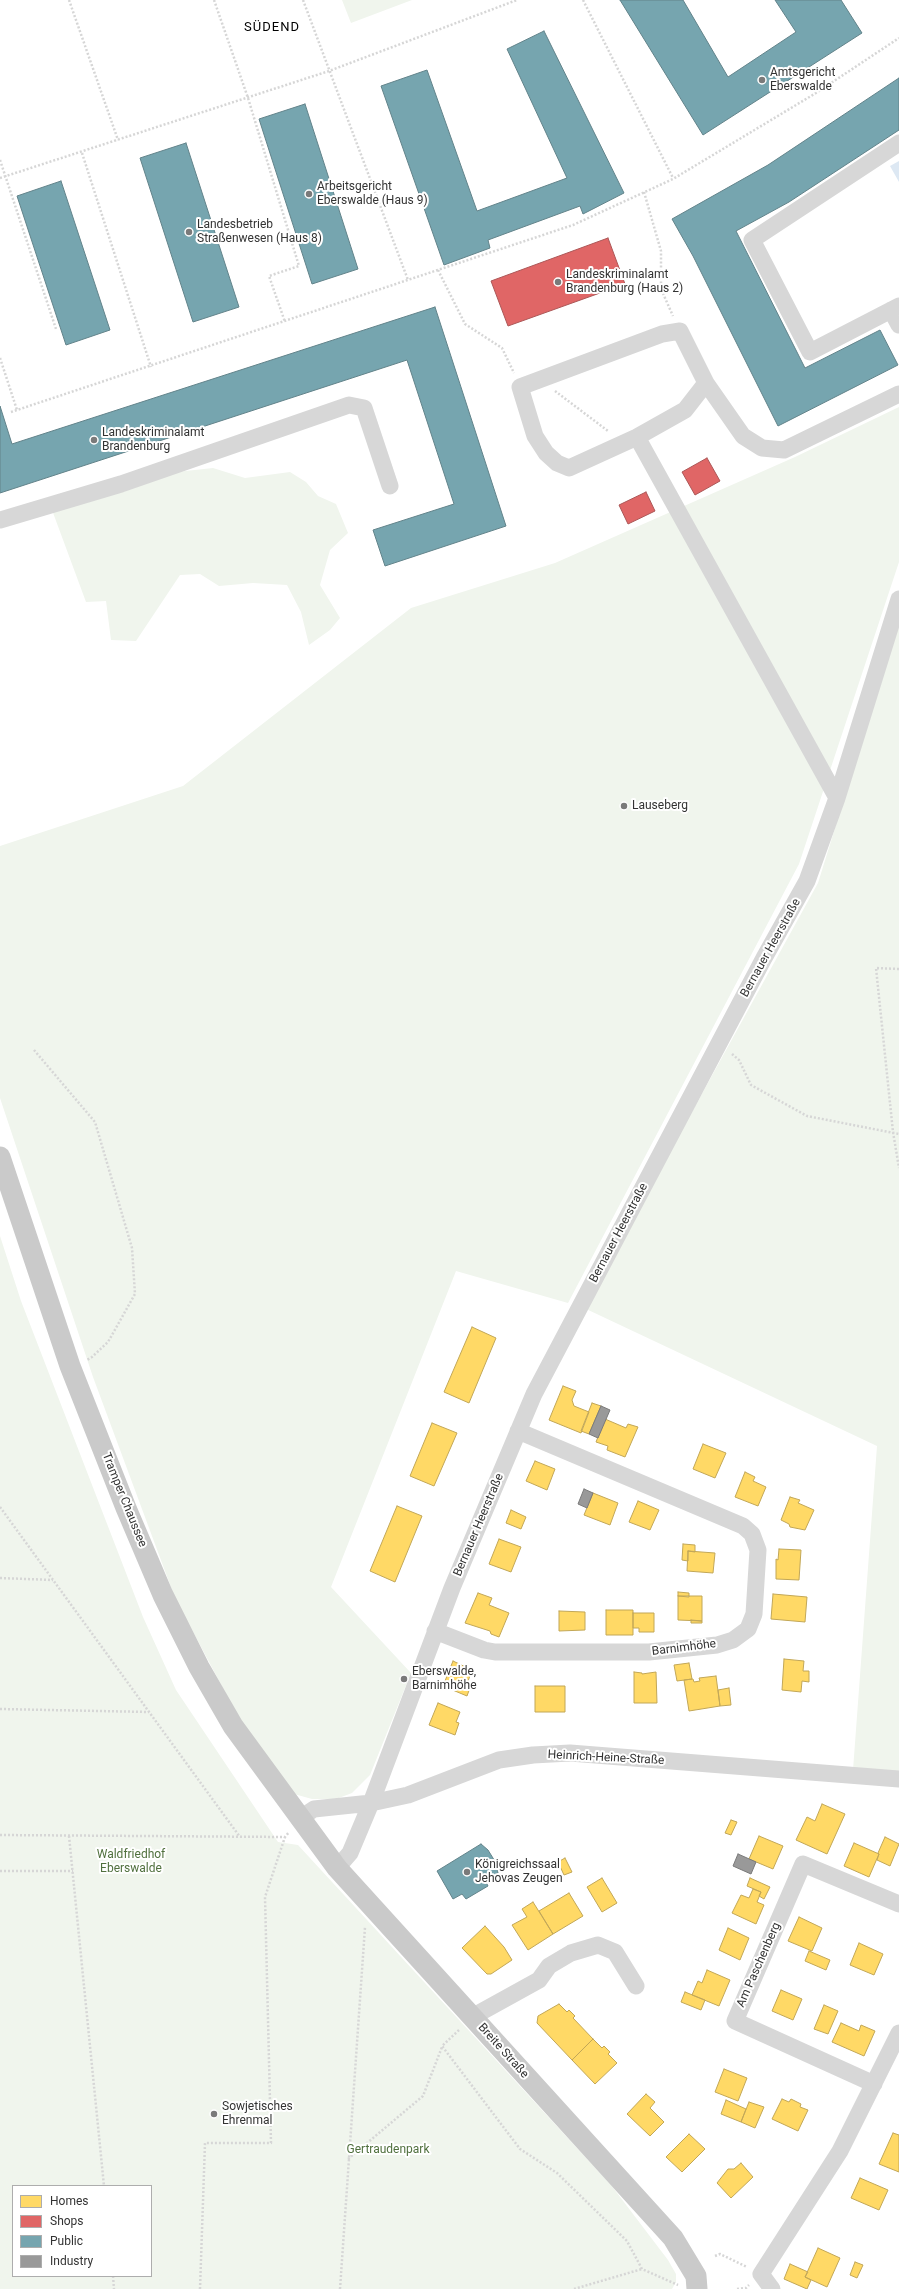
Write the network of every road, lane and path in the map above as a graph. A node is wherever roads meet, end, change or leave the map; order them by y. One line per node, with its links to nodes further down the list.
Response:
1 (69, 0): 9 (path)
2 (214, 0): 8 (path)
3 (303, 0): 7 (path)
4 (517, 0): 7 (path)
5 (584, 0): 15 (path)
6 (899, 38): 15 (path)
7 (329, 71): 8 (path); 18 (path)
8 (248, 98): 9 (path); 20 (path)
9 (118, 140): 11 (path)
10 (899, 143): 19 (street)
11 (82, 153): 13 (path); 24 (path)
12 (0, 160): 13 (path)
13 (5, 176): 14 (path); 21 (path)
14 (0, 178)
15 (673, 179): 16 (path)
16 (644, 192): 17 (path); 22 (path)
17 (438, 270): 18 (path); 27 (path)
18 (408, 280): 20 (path)
19 (896, 313)
20 (285, 322): 24 (path)
21 (56, 329)
22 (680, 330): 25 (street); 26 (street)
23 (0, 358): 29 (path)
24 (151, 367): 29 (path)
25 (541, 379): 27 (street); 31 (path)
26 (706, 383): 28 (street); 31 (street)
27 (520, 387): 31 (street)
28 (899, 394)
29 (17, 410): 30 (path)
30 (11, 412)
31 (630, 440): 35 (street)
32 (390, 486): 33 (street)
33 (0, 520)
34 (899, 599): 35 (street, Bernauer Heerstraße)
35 (837, 798): 44 (street, Bernauer Heerstraße)
36 (899, 969): 39 (path)
37 (34, 1050): 43 (path)
38 (730, 1052): 39 (path)
39 (893, 1132): 40 (path); 42 (path)
40 (899, 1134)
41 (0, 1157): 43 (main road, Tramper Chaussee)
42 (899, 1168)
43 (70, 1366): 53 (main road, Tramper Chaussee)
44 (518, 1431): 48 (street, Bernauer Heerstraße); 48 (street, Barnimhöhe)
45 (0, 1507): 47 (path)
46 (0, 1578): 47 (path)
47 (53, 1580): 50 (path)
48 (435, 1631): 52 (street, Bernauer Heerstraße)
49 (0, 1709): 50 (path)
50 (149, 1712): 56 (path)
51 (899, 1779): 52 (street, Heinrich-Heine-Straße)
52 (371, 1803): 53 (street, Heinrich-Heine-Straße); 58 (street, Bernauer Heerstraße)
53 (300, 1819): 57 (path); 58 (main road, Breite Straße)
54 (0, 1835): 55 (path)
55 (69, 1836): 56 (path); 60 (path)
56 (240, 1837): 57 (path)
57 (285, 1837): 77 (path)
58 (337, 1868): 62 (main road, Breite Straße)
59 (0, 1871): 60 (path)
60 (73, 1871): 69 (path)
61 (899, 1904): 67 (street, Am Paschenberg)
62 (374, 1909): 64 (main road, Breite Straße); 68 (path)
63 (636, 1986): 64 (street)
64 (472, 2016): 66 (path); 74 (main road, Breite Straße)
65 (899, 2033): 67 (street)
66 (442, 2046): 68 (path); 71 (path)
67 (874, 2084): 72 (street)
68 (348, 2160): 78 (path)
69 (104, 2185)
70 (715, 2256): 72 (path)
71 (642, 2269): 74 (path); 79 (path)
72 (761, 2274): 81 (street)
73 (113, 2277): 76 (path)
74 (697, 2288)
75 (746, 2288): 80 (path)
76 (114, 2289)
77 (200, 2289)
78 (340, 2289)
79 (574, 2289)
80 (737, 2289)
81 (772, 2289)

